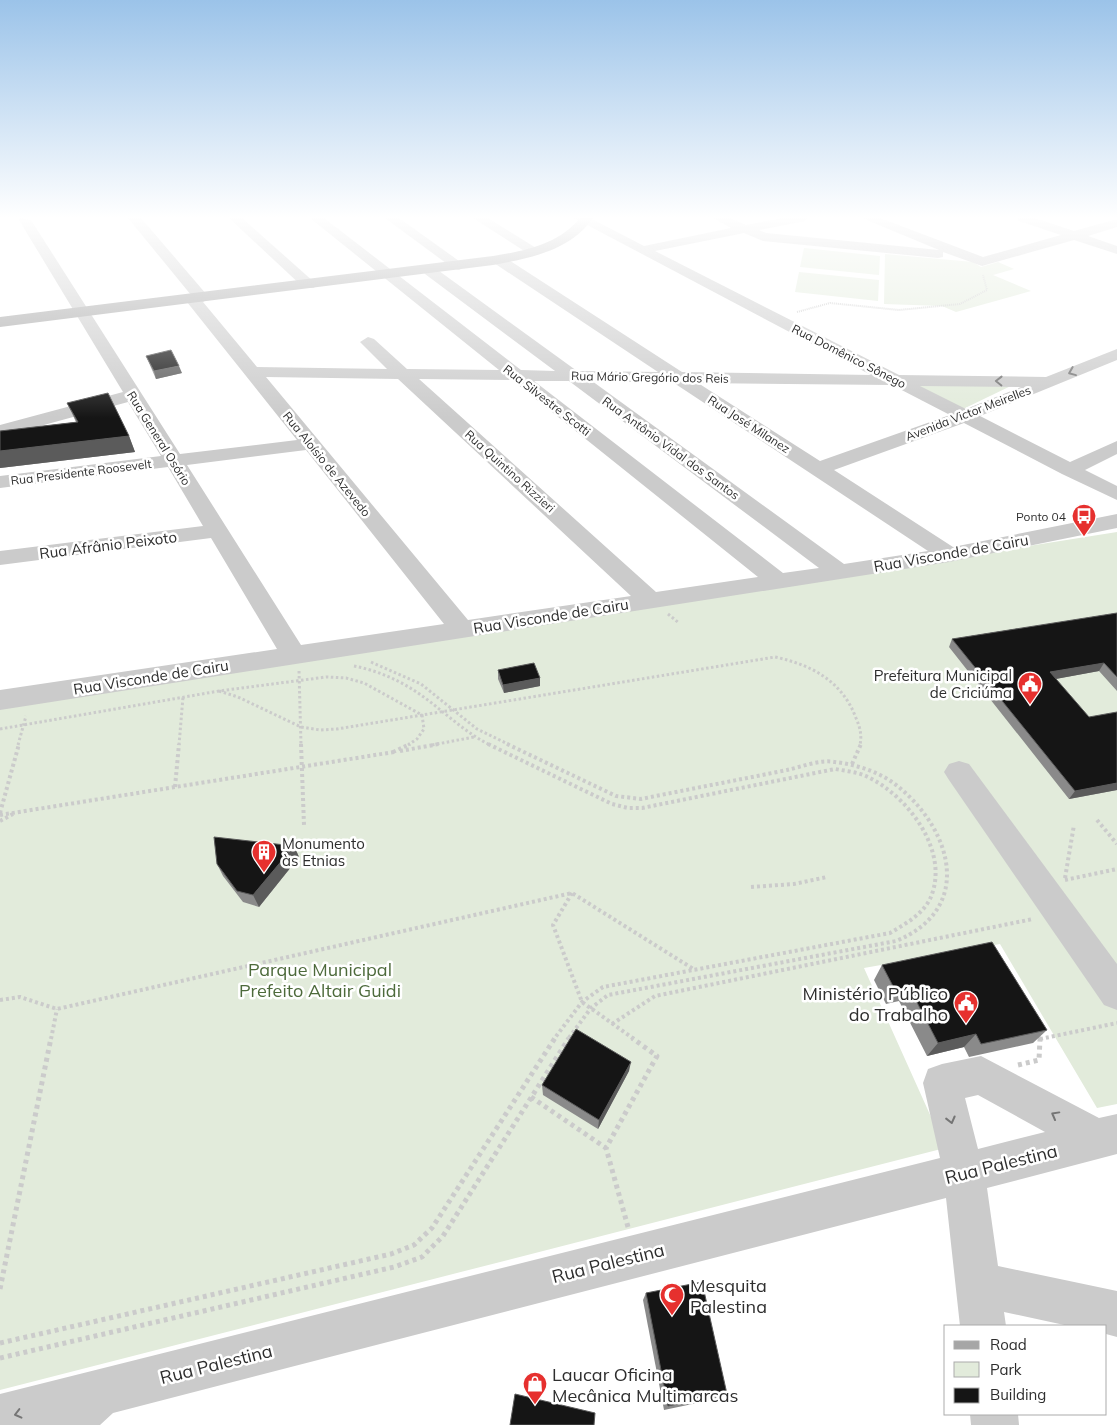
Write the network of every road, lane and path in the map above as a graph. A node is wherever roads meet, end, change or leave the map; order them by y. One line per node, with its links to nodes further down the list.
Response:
1 (65, 284): 11 (street, Rua General Osório)
2 (186, 284): 10 (street, Rua Aloísio de Azevedo)
3 (313, 284): 9 (main road)
4 (400, 284): 18 (street, Rua Silvestre Scotti)
5 (449, 284): 19 (street, Rua Antônio Vidal dos Santos)
6 (536, 284): 20 (street, Rua José Milanez)
7 (709, 284): 12 (street, Rua Domênico Sônego)
8 (986, 284): 12 (path)
9 (309, 285): 10 (main road)
10 (197, 298): 11 (main road); 16 (street, Rua Aloísio de Azevedo)
11 (82, 312): 13 (main road); 23 (street, Rua General Osório)
12 (775, 318): 21 (street, Rua Domênico Sônego)
13 (0, 322)
14 (368, 342): 17 (street, Rua Quintino Rizzieri)
15 (1117, 354): 22 (street, Avenida Victor Meirelles, one-way to 22)
16 (252, 372): 17 (street, Rua Mário Gregório dos Reis); 26 (street, Rua Aloísio de Azevedo)
17 (404, 374): 18 (street, Rua Mário Gregório dos Reis); 39 (street, Rua Quintino Rizzieri)
18 (516, 375): 19 (street, Rua Mário Gregório dos Reis); 38 (street, Rua Silvestre Scotti)
19 (574, 376): 20 (street, Rua Mário Gregório dos Reis); 37 (street, Rua Antônio Vidal dos Santos)
20 (678, 377): 21 (street, Rua Mário Gregório dos Reis); 29 (street, Rua José Milanez)
21 (894, 380): 22 (street, Rua Mário Gregório dos Reis, one-way to 21); 24 (street, Rua Domênico Sônego)
22 (1048, 382): 24 (street, Avenida Victor Meirelles)
23 (133, 395): 25 (street); 28 (street, Rua General Osório)
24 (965, 416): 29 (street, Avenida Victor Meirelles); 30 (street, Rua Domênico Sônego)
25 (0, 431)
26 (311, 444): 28 (street, Rua Presidente Roosevelt); 40 (street, Rua Aloísio de Azevedo)
27 (1117, 447): 30 (street)
28 (174, 461): 31 (street, Rua Presidente Roosevelt); 34 (street, Rua General Osório)
29 (818, 469): 35 (street, Rua José Milanez)
30 (1068, 470): 32 (street, Rua Domênico Sônego)
31 (0, 482)
32 (1117, 494)
33 (1112, 524): 35 (street, Rua Visconde de Cairu)
34 (217, 531): 36 (street, Rua Afrânio Peixoto); 43 (street, Rua General Osório)
35 (949, 555): 37 (street, Rua Visconde de Cairu)
36 (0, 558)
37 (840, 572): 38 (street, Rua Visconde de Cairu)
38 (778, 581): 39 (street, Rua Visconde de Cairu)
39 (651, 600): 40 (street, Rua Visconde de Cairu)
40 (463, 630): 43 (street, Rua Visconde de Cairu)
41 (363, 660): 51 (path)
42 (345, 665): 52 (path)
43 (298, 668): 44 (path); 50 (street, Rua Visconde de Cairu)
44 (300, 680): 47 (path); 53 (path); 56 (path)
45 (231, 683): 46 (path)
46 (192, 690)
47 (219, 691): 48 (path); 56 (path)
48 (183, 697): 55 (path); 63 (path)
49 (0, 700): 50 (street, Rua Visconde de Cairu)
50 (30, 709): 54 (path); 55 (path)
51 (454, 710): 52 (path); 60 (path); 60 (path)
52 (443, 712): 53 (path); 58 (path)
53 (422, 715): 56 (path); 59 (path)
54 (17, 718)
55 (23, 724): 57 (path); 65 (path)
56 (301, 727): 61 (path)
57 (0, 728)
58 (474, 737): 59 (path); 77 (path)
59 (393, 752): 61 (path)
60 (852, 764): 81 (path)
61 (303, 767): 63 (path); 69 (path)
62 (959, 772): 73 (street)
63 (175, 787): 64 (path)
64 (15, 813): 65 (path); 67 (path)
65 (0, 814)
66 (1097, 820): 70 (path)
67 (0, 821)
68 (1074, 825): 73 (path)
69 (304, 826)
70 (1117, 844)
71 (1117, 869): 73 (path)
72 (827, 878): 74 (path)
73 (1052, 882): 76 (street)
74 (751, 887)
75 (572, 893): 77 (path); 80 (path); 82 (path)
76 (1060, 913): 78 (street); 84 (path)
77 (695, 970): 80 (path)
78 (1117, 994)
79 (0, 1000): 82 (path)
80 (582, 1002): 81 (path); 94 (path)
81 (591, 1008): 84 (path); 86 (path)
82 (57, 1009): 91 (path)
83 (1117, 1023): 85 (path)
84 (612, 1024): 88 (path)
85 (981, 1075): 87 (street, one-way to 85); 89 (street, one-way to 89)
86 (531, 1096): 88 (path); 95 (path)
87 (1107, 1137): 89 (street, Rua Palestina)
88 (606, 1148): 90 (path)
89 (964, 1173): 90 (street, Rua Palestina); 92 (street)
90 (636, 1256): 96 (street, Rua Palestina)
91 (0, 1289)
92 (980, 1305): 93 (street)
93 (1117, 1314)
94 (0, 1343)
95 (0, 1358)
96 (99, 1394): 97 (street, Rua Palestina, one-way to 97); 98 (street, Rua Palestina)
97 (0, 1418)
98 (65, 1425)

